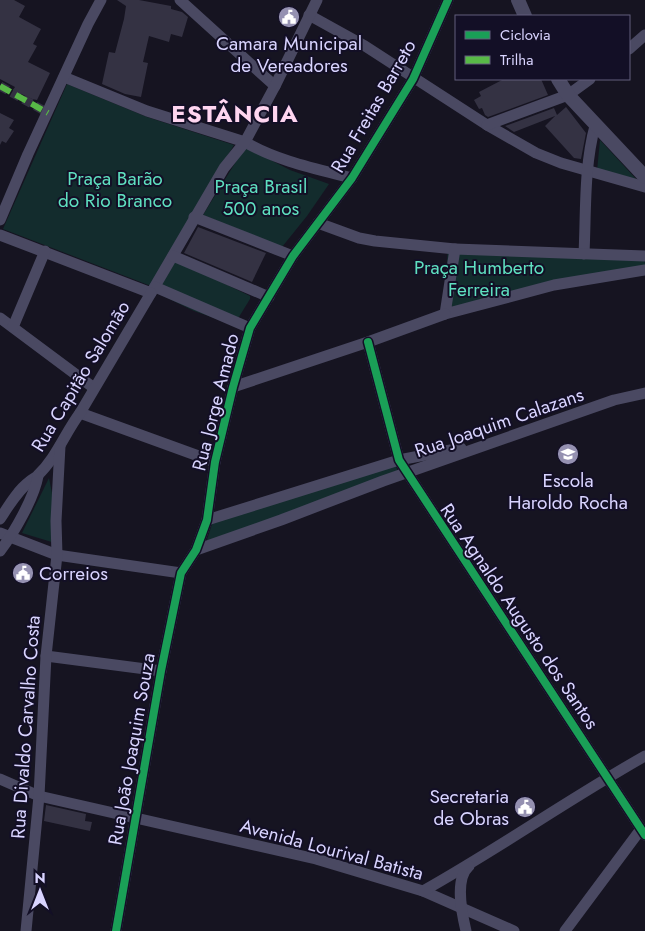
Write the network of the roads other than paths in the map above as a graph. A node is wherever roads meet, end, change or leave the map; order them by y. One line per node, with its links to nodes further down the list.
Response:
1 (101, 0): 10 (street)
2 (180, 0): 14 (street)
3 (317, 0): 6 (street)
4 (448, 0): 11 (street, Rua Freitas Barreto)
5 (518, 0): 7 (street)
6 (309, 15): 11 (street); 14 (street)
7 (525, 15)
8 (645, 35): 9 (street)
9 (630, 48)
10 (64, 78): 18 (street); 24 (street)
11 (413, 78): 16 (street); 21 (street, Rua Freitas Barreto)
12 (559, 80): 15 (street)
13 (589, 80): 15 (street)
14 (275, 86): 18 (street)
15 (568, 95): 16 (street); 17 (street)
16 (487, 126): 19 (street)
17 (596, 126): 19 (street); 20 (street)
18 (246, 142): 21 (street); 23 (street)
19 (589, 171): 22 (street); 29 (street)
20 (645, 177)
21 (352, 178): 25 (street, Rua Freitas Barreto)
22 (645, 187)
23 (194, 217): 31 (street); 32 (street)
24 (0, 220)
25 (318, 223): 27 (street); 32 (street, Rua Jorge Amado)
26 (0, 235): 28 (street)
27 (455, 249): 29 (street); 36 (street)
28 (45, 251): 34 (street); 38 (street)
29 (584, 254): 30 (street)
30 (643, 255): 33 (street)
31 (173, 256): 34 (street); 35 (street)
32 (292, 256): 35 (street, Rua Jorge Amado)
33 (645, 272): 36 (street)
34 (153, 290): 39 (street); 42 (street, Rua Capitão Salomão)
35 (269, 297): 39 (street, Rua Jorge Amado)
36 (445, 314): 40 (street)
37 (0, 318): 38 (street)
38 (13, 327): 42 (street)
39 (250, 328): 41 (street, Rua Jorge Amado)
40 (368, 342): 41 (street); 47 (street, Rua Agnaldo Augusto dos Santos)
41 (233, 387): 48 (street, Rua Jorge Amado)
42 (94, 388): 44 (street, Rua Capitão Salomão)
43 (645, 393): 45 (street, Rua Joaquim Calazans)
44 (80, 413): 46 (street, Rua Capitão Salomão); 48 (street)
45 (490, 444): 47 (street); 49 (street, Rua Joaquim Calazans)
46 (60, 446): 50 (street, Rua Capitão Salomão); 56 (street, Rua Divaldo Carvalho Costa)
47 (399, 460): 49 (street, Rua Agnaldo Augusto dos Santos); 52 (street)
48 (215, 462): 52 (street, Rua Jorge Amado)
49 (406, 473): 54 (street, Rua Joaquim Calazans); 61 (street, Rua Agnaldo Augusto dos Santos)
50 (38, 476): 51 (street, Rua Capitão Salomão); 53 (street, Rua Capitão Salomão)
51 (0, 519)
52 (207, 520): 54 (street, Rua Jorge Amado)
53 (6, 535): 55 (street, Rua Capitão Salomão); 56 (street)
54 (196, 550): 57 (street, Rua Jorge Amado)
55 (0, 551)
56 (57, 555): 57 (street); 58 (street, Rua Divaldo Carvalho Costa)
57 (181, 573): 59 (street, Rua João Joaquim Souza)
58 (46, 656): 59 (street); 63 (street, Rua Divaldo Carvalho Costa)
59 (161, 671): 64 (street, Rua João Joaquim Souza)
60 (645, 756): 61 (street)
61 (608, 777): 65 (street, Rua Agnaldo Augusto dos Santos); 66 (street)
62 (0, 779): 63 (street, Avenida Lourival Batista)
63 (40, 796): 64 (street, Avenida Lourival Batista); 69 (street, Rua Divaldo Carvalho Costa)
64 (135, 817): 67 (street, Avenida Lourival Batista); 70 (street, Rua João Joaquim Souza)
65 (643, 832): 73 (street)
66 (469, 866): 67 (street); 68 (street)
67 (422, 891): 68 (street, Avenida Lourival Batista)
68 (461, 906): 71 (street); 72 (street, Avenida Lourival Batista)
69 (26, 931)
70 (116, 931)
71 (466, 931)
72 (514, 931)
73 (565, 931)

